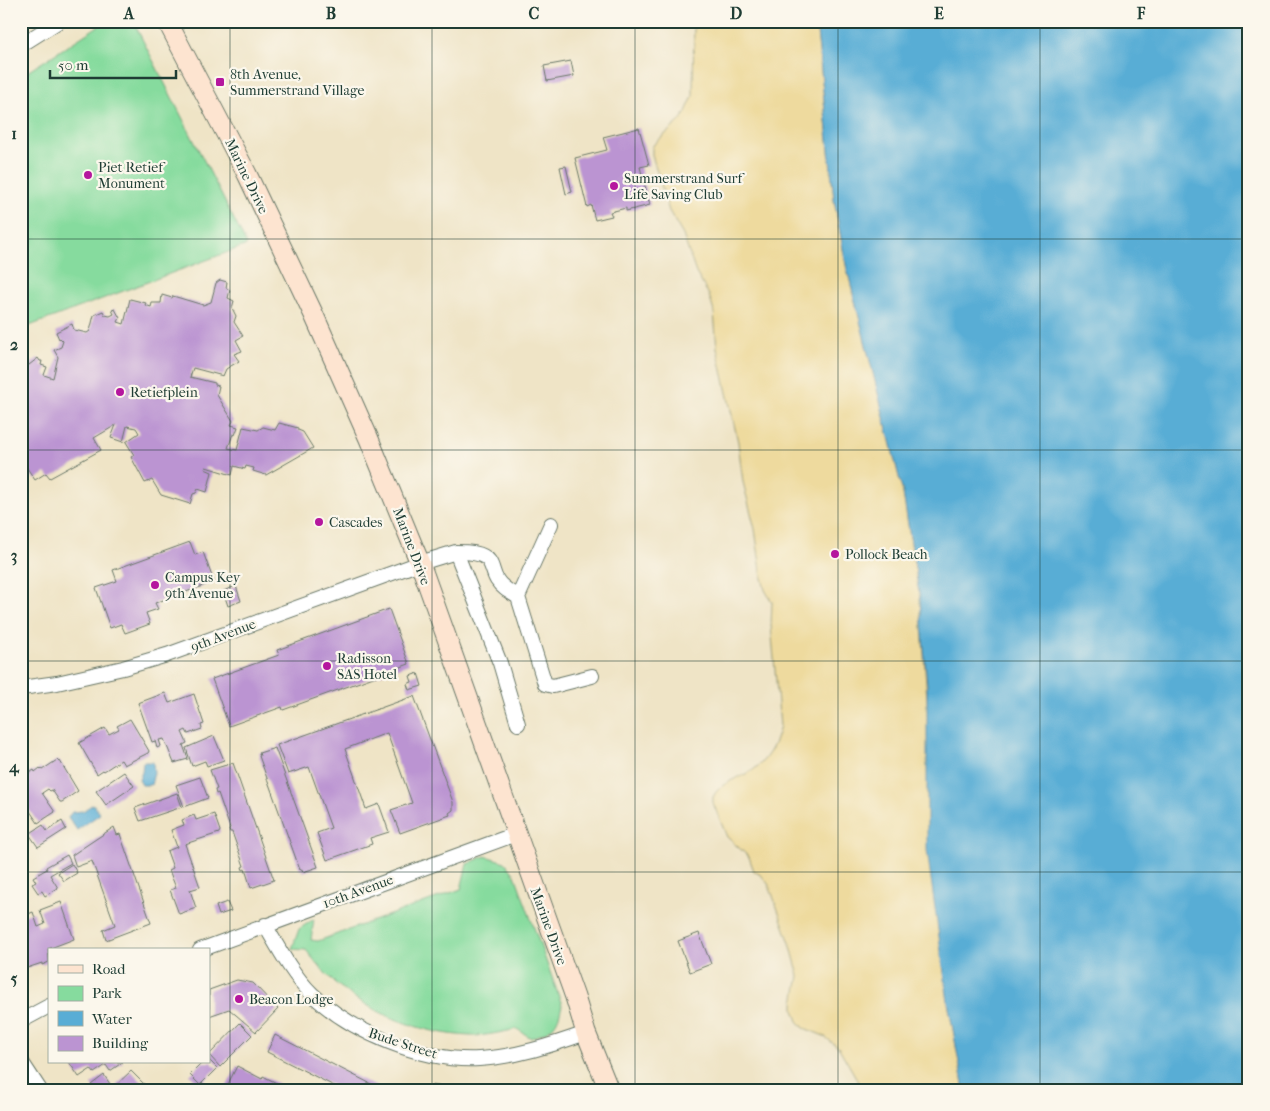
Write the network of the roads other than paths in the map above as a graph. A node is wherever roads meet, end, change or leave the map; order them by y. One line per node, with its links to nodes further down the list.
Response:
1 (60, 21): 3 (street)
2 (167, 21): 6 (main road, Marine Drive)
3 (21, 45)
4 (550, 524): 7 (street)
5 (456, 552): 6 (street, 9th Avenue); 7 (street); 10 (street)
6 (420, 563): 9 (street, 9th Avenue); 11 (main road, Marine Drive)
7 (518, 597): 8 (street)
8 (592, 676)
9 (21, 688)
10 (518, 724)
11 (516, 834): 12 (street, 10th Avenue); 16 (main road, Marine Drive)
12 (266, 925): 13 (street, 10th Avenue); 16 (street, Bude Street)
13 (205, 948)
14 (48, 1007): 15 (street)
15 (21, 1021)
16 (586, 1033): 19 (main road, Marine Drive)
17 (21, 1061): 18 (street)
18 (40, 1090)
19 (609, 1090)

